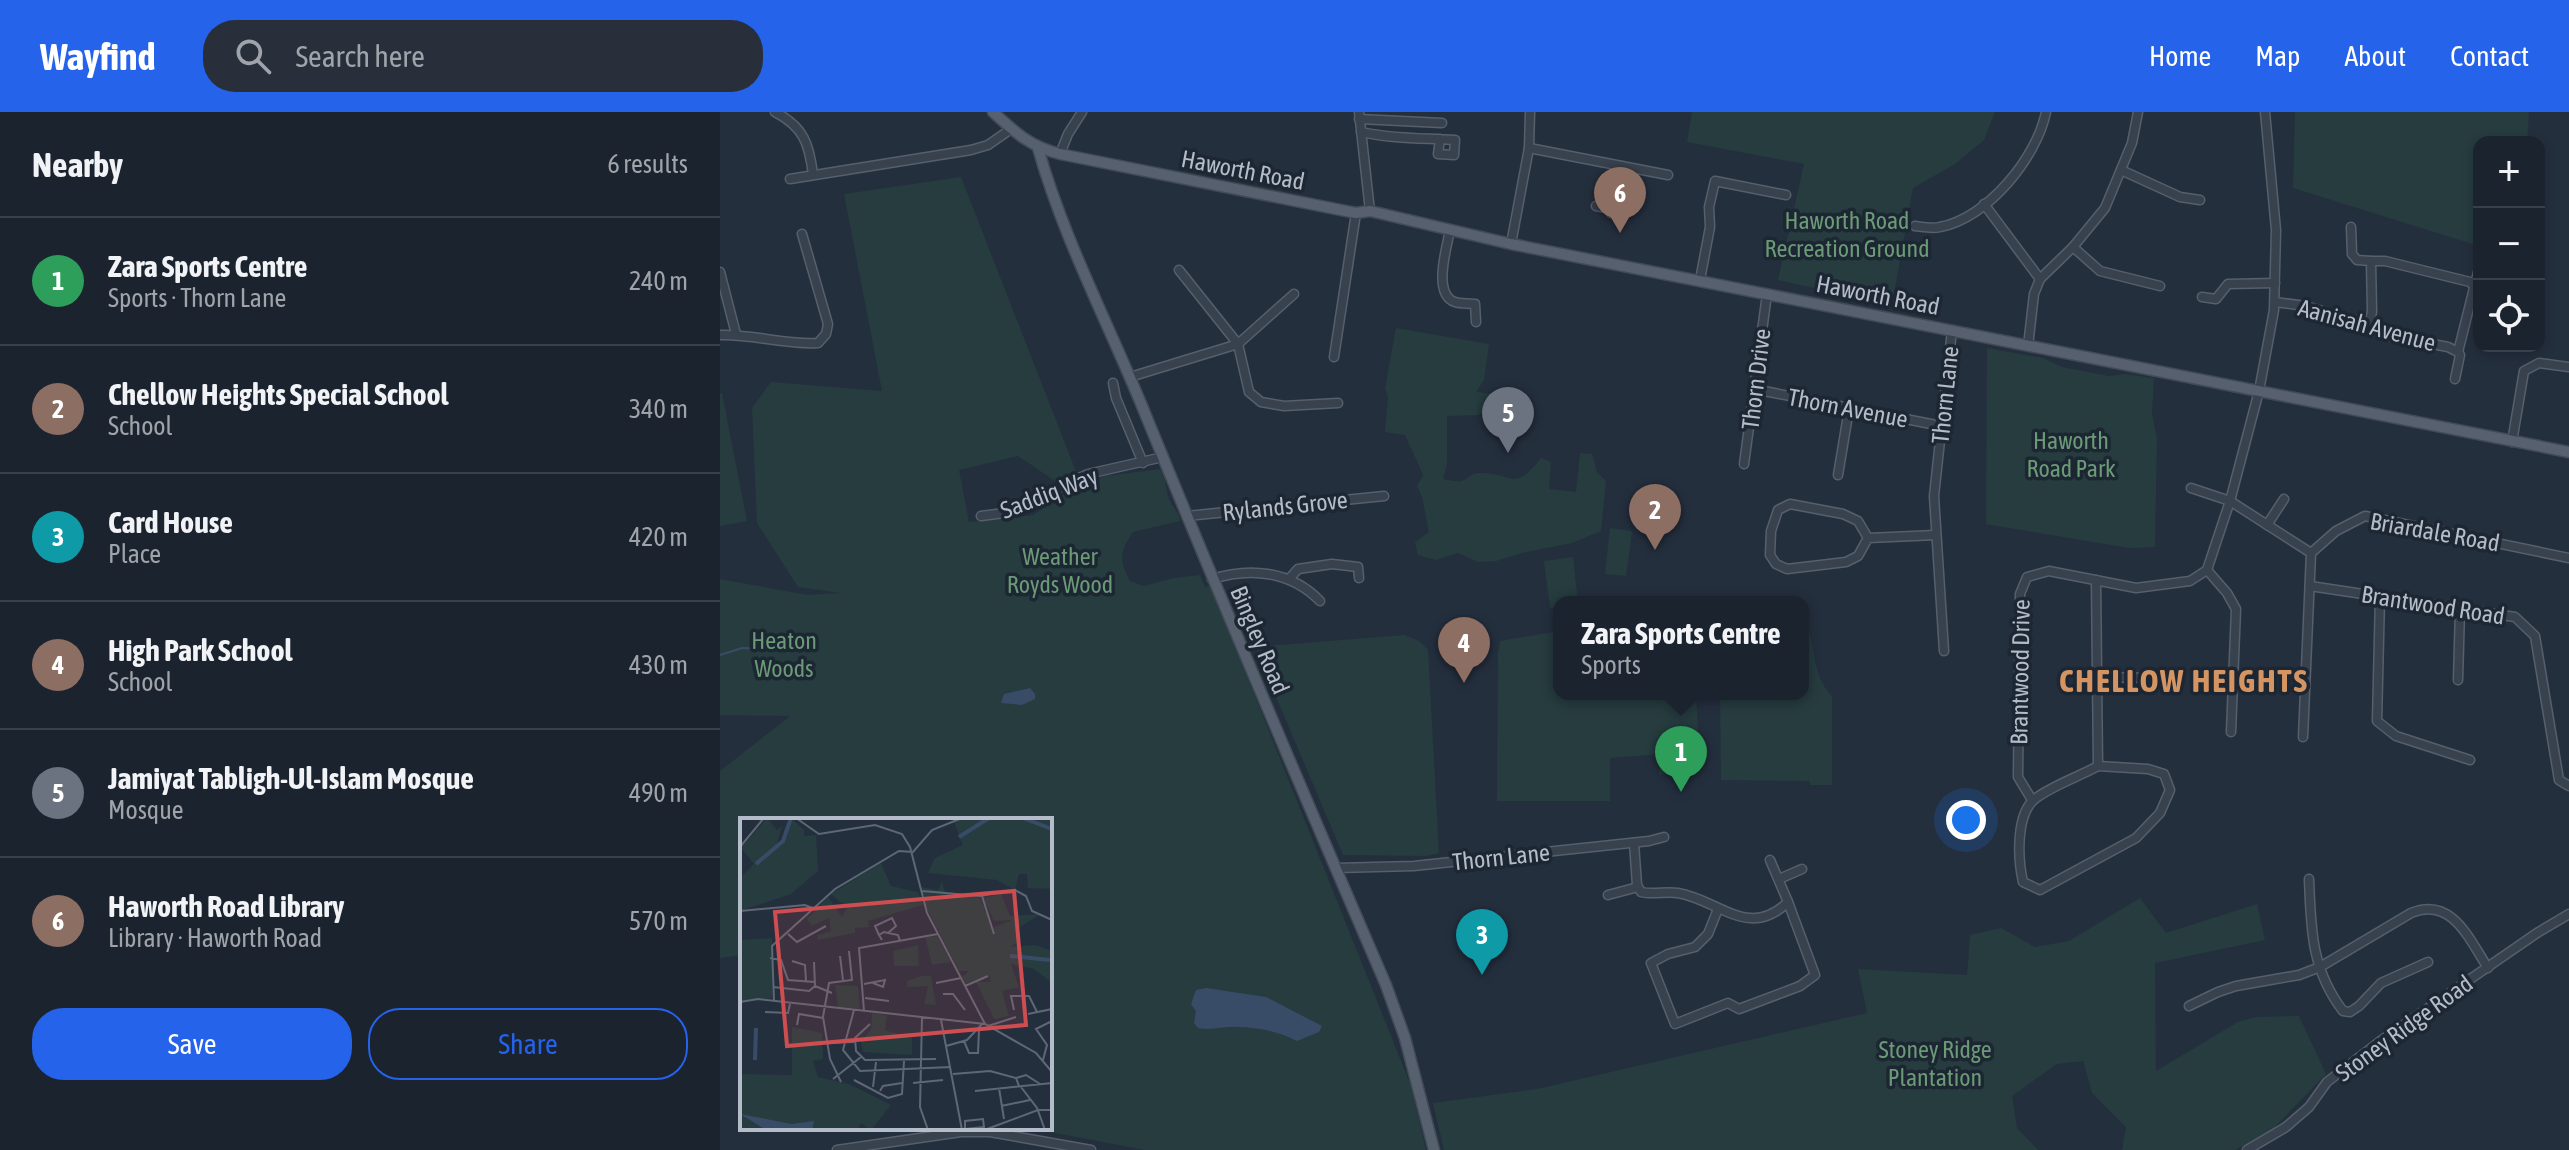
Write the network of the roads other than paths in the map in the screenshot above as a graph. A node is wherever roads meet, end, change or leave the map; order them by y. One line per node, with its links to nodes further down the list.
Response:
1 (775, 112): 18 (street)
2 (993, 112): 10 (main road, Haworth Road)
3 (1082, 112): 15 (street)
4 (1530, 112): 14 (street)
5 (2046, 112): 23 (street)
6 (2138, 112): 17 (street)
7 (2265, 112): 38 (street)
8 (1359, 116): 9 (street); 11 (street)
9 (1442, 123)
10 (1011, 129): 13 (main road, Haworth Road); 18 (street)
11 (1361, 132): 12 (street); 25 (street)
12 (1440, 139)
13 (1038, 148): 15 (main road, Haworth Road); 56 (main road, Bingley Road)
14 (1529, 148): 16 (street); 31 (street)
15 (1060, 154): 26 (main road, Haworth Road)
16 (1621, 166): 19 (street); 24 (street)
17 (2121, 170): 22 (street); 32 (street)
18 (813, 174): 20 (street)
19 (1668, 175)
20 (790, 179)
21 (1786, 195): 37 (street)
22 (2200, 200)
23 (1984, 204): 27 (street); 36 (street)
24 (1596, 206)
25 (1370, 211): 26 (main road, Haworth Road); 29 (main road, Haworth Road)
26 (1356, 213): 54 (street)
27 (1915, 226)
28 (2351, 227): 33 (street)
29 (1450, 230): 31 (main road, Haworth Road); 46 (street)
30 (802, 234): 49 (street)
31 (1511, 244): 37 (main road, Haworth Road)
32 (2073, 247): 36 (street); 40 (street)
33 (2371, 261): 39 (street); 47 (street)
34 (1179, 270): 51 (street)
35 (720, 272): 49 (street)
36 (2040, 279): 52 (street)
37 (1700, 280): 43 (main road, Haworth Road)
38 (2275, 283): 44 (street); 45 (street)
39 (2473, 285)
40 (2160, 286)
41 (2473, 290): 53 (street, Aanisah Avenue)
42 (1294, 294): 51 (street)
43 (1767, 294): 48 (main road, Haworth Road); 59 (street, Thorn Drive)
44 (2202, 297)
45 (2275, 302): 47 (street, Aanisah Avenue); 60 (street)
46 (1476, 322)
47 (2369, 324): 53 (street, Aanisah Avenue)
48 (1952, 330): 52 (main road, Haworth Road); 63 (street, Thorn Lane)
49 (736, 334): 50 (street)
50 (720, 335)
51 (1238, 344): 56 (street); 61 (street)
52 (2028, 346): 60 (main road, Haworth Road)
53 (2458, 352): 57 (street, Aanisah Avenue)
54 (1334, 357)
55 (2569, 367): 64 (street)
56 (1130, 377): 66 (main road, Bingley Road)
57 (2455, 379)
58 (1113, 383): 67 (street)
59 (1754, 389): 62 (street, Thorn Avenue); 68 (street, Thorn Drive)
60 (2259, 391): 64 (main road, Haworth Road); 73 (street)
61 (1338, 403)
62 (1849, 409): 63 (street, Thorn Avenue); 69 (street)
63 (1941, 426): 77 (street, Thorn Lane)
64 (2512, 442): 65 (main road, Haworth Road)
65 (2569, 452)
66 (1163, 457): 67 (street, Saddiq Way); 75 (main road, Bingley Road)
67 (1143, 463): 74 (street, Saddiq Way)
68 (1744, 464)
69 (1838, 475)
70 (2191, 488): 73 (street)
71 (1384, 496): 75 (street, Rylands Grove)
72 (2284, 499): 76 (street)
73 (2230, 501): 76 (street); 81 (street)
74 (981, 516)
75 (1187, 516): 84 (main road, Bingley Road)
76 (2267, 525): 79 (street)
77 (1936, 535): 78 (street); 90 (street, Thorn Lane)
78 (1868, 538): 78 (street)
79 (2311, 553): 80 (street, Briardale Road); 86 (street)
80 (2569, 558)
81 (2207, 570): 85 (street, Brantwood Drive); 94 (street)
82 (1290, 578): 83 (street); 84 (street); 88 (street)
83 (1359, 578)
84 (1212, 579): 103 (main road, Bingley Road)
85 (2096, 580): 91 (street); 99 (street, Brantwood Drive)
86 (2310, 586): 87 (street, Brantwood Road); 95 (street)
87 (2380, 596): 89 (street, Brantwood Road); 96 (street)
88 (1320, 601)
89 (2460, 609): 93 (street); 98 (street, Brantwood Road)
90 (1944, 651)
91 (2096, 677): 92 (street); 97 (street)
92 (2161, 678)
93 (2458, 680)
94 (2231, 732)
95 (2303, 737)
96 (2470, 760)
97 (2098, 766): 99 (street); 99 (street)
98 (2569, 786)
99 (2032, 800)
100 (1664, 837): 101 (street, Thorn Lane)
101 (1634, 843): 103 (street, Thorn Lane); 107 (street)
102 (1770, 860): 105 (street)
103 (1336, 868): 120 (main road, Bingley Road)
104 (1802, 869): 105 (street)
105 (1779, 879): 109 (street)
106 (2309, 879): 113 (street)
107 (1638, 887): 108 (street); 110 (street)
108 (1608, 895)
109 (1788, 902): 110 (street); 110 (street)
110 (1718, 909)
111 (2569, 914): 114 (street, Stoney Ridge Road)
112 (2428, 962): 113 (street)
113 (2320, 967): 114 (street); 115 (street)
114 (2488, 968): 117 (street, Stoney Ridge Road)
115 (2189, 1006)
116 (975, 1130): 118 (street); 119 (street)
117 (2263, 1142): 121 (street, Stoney Ridge Road); 122 (street)
118 (837, 1150)
119 (1091, 1150)
120 (1434, 1150)
121 (2247, 1150)
122 (2271, 1150)

